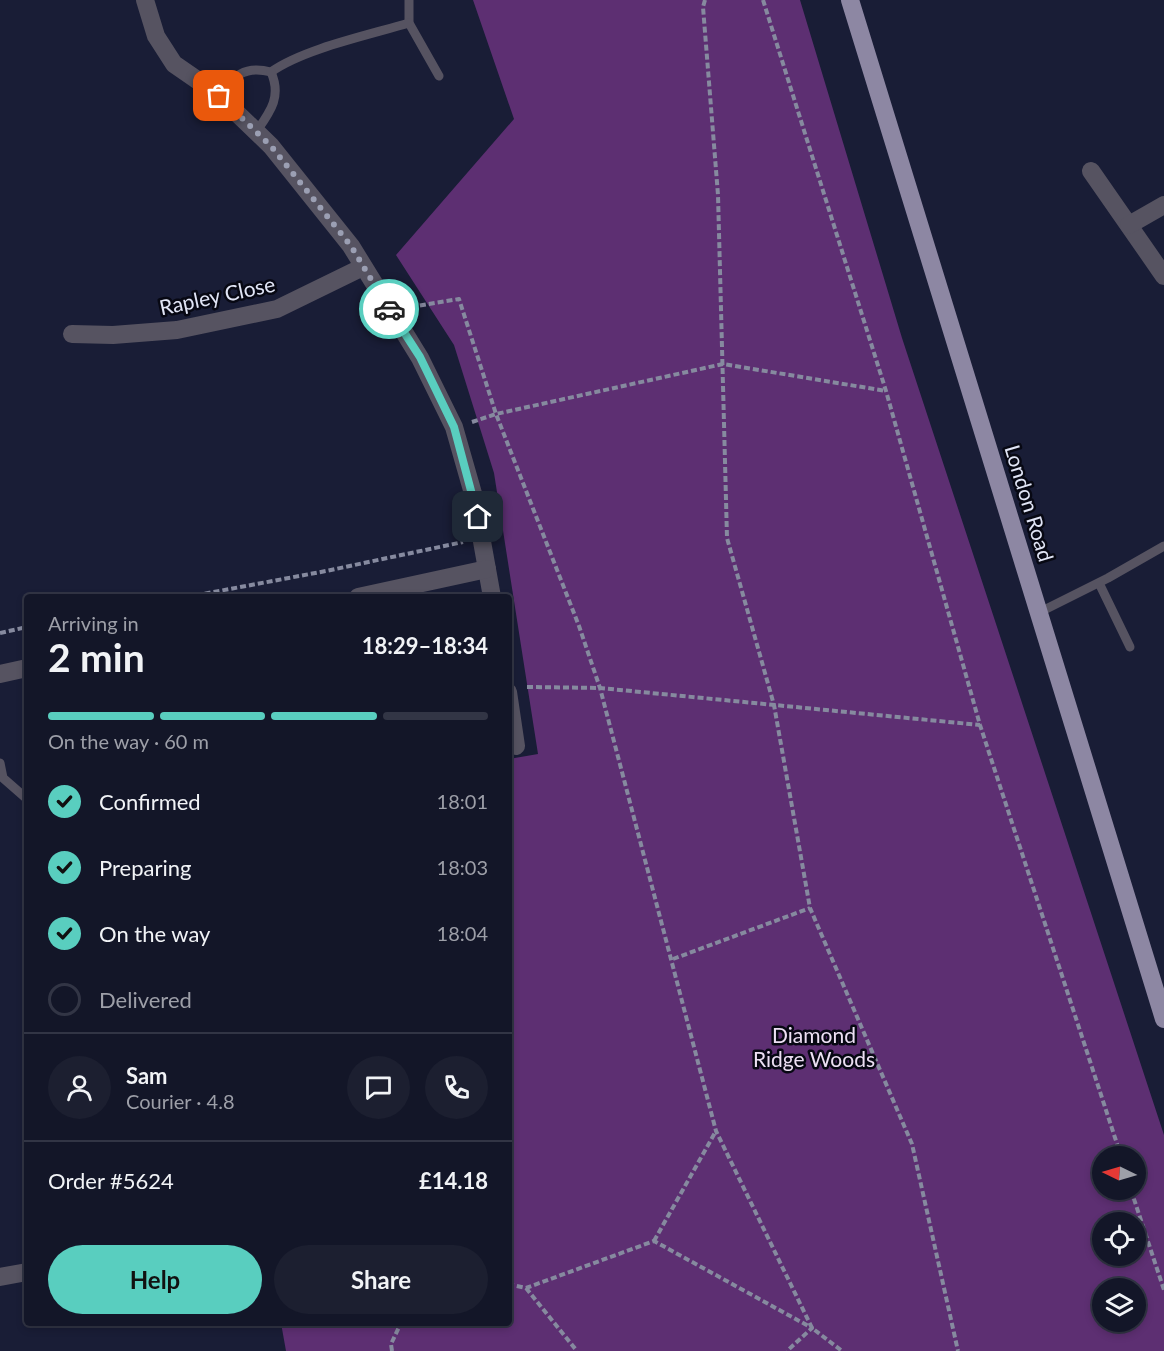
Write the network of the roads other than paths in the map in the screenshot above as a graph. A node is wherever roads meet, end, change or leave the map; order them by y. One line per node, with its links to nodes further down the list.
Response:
1 (145, 0): 7 (street)
2 (409, 0): 4 (lane)
3 (850, 0): 20 (main road, London Road)
4 (409, 23): 5 (lane); 6 (lane)
5 (271, 72): 7 (lane); 8 (lane)
6 (438, 76)
7 (219, 96): 8 (street)
8 (256, 132): 12 (street)
9 (1091, 171): 11 (street)
10 (1164, 205): 11 (street)
11 (1129, 225): 13 (street)
12 (363, 267): 14 (street, Rapley Close); 16 (street)
13 (1164, 276)
14 (72, 334)
15 (1164, 546): 17 (lane)
16 (487, 569): 18 (street); 19 (street)
17 (1099, 583): 20 (lane); 21 (lane)
18 (372, 594)
19 (491, 594)
20 (1040, 612): 28 (main road, London Road)
21 (1130, 647)
22 (24, 669): 23 (street)
23 (0, 674)
24 (513, 689): 25 (street)
25 (516, 746)
26 (0, 763): 27 (lane)
27 (24, 796)
28 (1164, 1019)
29 (24, 1273): 30 (street)
30 (0, 1277)

